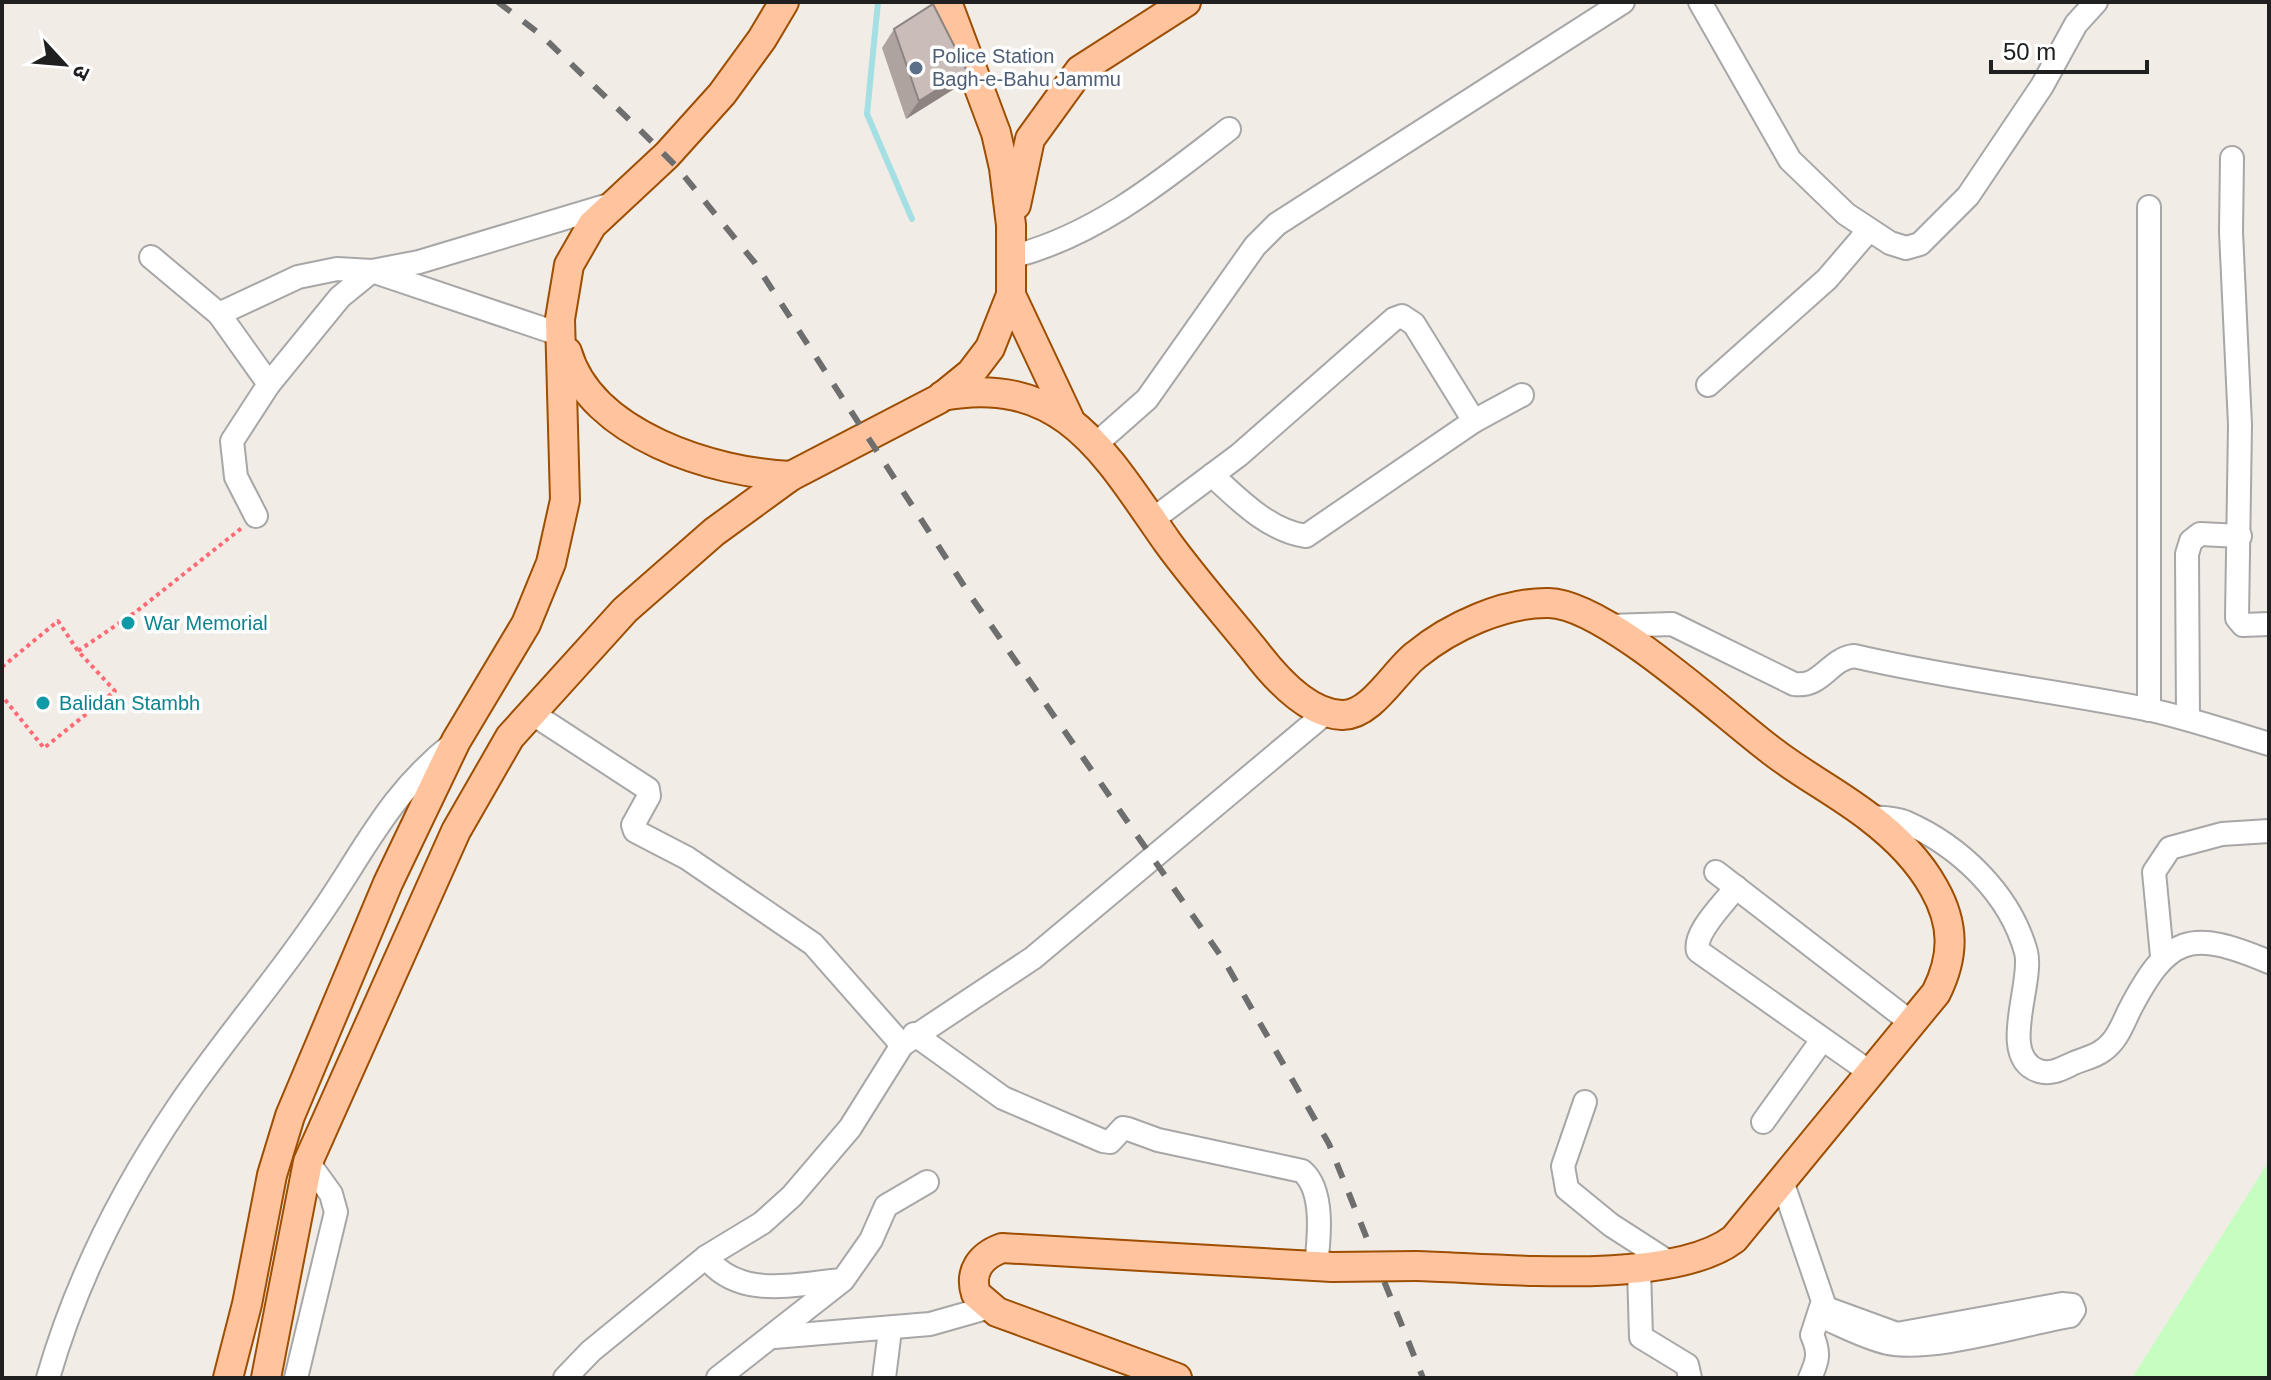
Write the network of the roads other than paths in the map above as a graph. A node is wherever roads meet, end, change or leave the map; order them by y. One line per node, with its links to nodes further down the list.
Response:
1 (784, 2): 9 (main road)
2 (947, 2): 11 (main road)
3 (1186, 2): 11 (main road)
4 (1623, 2): 25 (street)
5 (1700, 2): 12 (street)
6 (2096, 2): 12 (street)
7 (1229, 129): 14 (street)
8 (2232, 158): 30 (street)
9 (612, 204): 15 (street); 18 (main road)
10 (2149, 207): 33 (street)
11 (1011, 225): 14 (main road)
12 (1869, 230): 20 (street)
13 (151, 257): 17 (street)
14 (1011, 257): 16 (main road)
15 (372, 271): 17 (street); 18 (street); 19 (street)
16 (1011, 295): 22 (main road); 23 (main road)
17 (219, 314): 19 (street)
18 (562, 335): 27 (main road); 37 (main road)
19 (269, 384): 28 (street)
20 (1708, 385)
21 (1522, 395): 24 (street)
22 (942, 396): 23 (main road); 27 (main road)
23 (1069, 418): 25 (main road)
24 (1474, 421): 26 (street); 26 (street)
25 (1096, 444): 29 (main road)
26 (1212, 475): 29 (street)
27 (791, 476): 35 (main road)
28 (256, 516)
29 (1152, 520): 34 (main road)
30 (2240, 536): 31 (street); 36 (street)
31 (2269, 624)
32 (1609, 626): 33 (street); 34 (main road); 39 (main road)
33 (2149, 710): 36 (street)
34 (1328, 711): 46 (street)
35 (530, 712): 46 (street); 51 (main road)
36 (2188, 719): 38 (street)
37 (456, 741): 64 (street); 65 (main road)
38 (2269, 744)
39 (1869, 817): 43 (street); 45 (main road)
40 (2269, 831): 43 (street)
41 (1716, 872): 42 (street)
42 (1736, 887): 45 (street); 47 (street)
43 (2162, 956): 44 (street)
44 (2269, 962)
45 (1913, 1024): 48 (main road)
46 (908, 1039): 54 (street); 56 (street)
47 (1822, 1040): 48 (street); 50 (street)
48 (1871, 1073): 52 (main road)
49 (1585, 1102): 55 (street)
50 (1763, 1122)
51 (308, 1162): 63 (street); 66 (main road)
52 (1782, 1181): 55 (main road); 60 (street)
53 (927, 1182): 58 (street)
54 (706, 1257): 58 (street); 67 (street)
55 (1673, 1265): 57 (main road)
56 (1324, 1266): 57 (main road, bridge); 59 (main road)
57 (1639, 1269): 71 (street)
58 (843, 1280): 62 (street)
59 (990, 1307): 61 (street); 70 (main road)
60 (1821, 1312): 60 (street); 72 (street)
61 (890, 1330): 62 (street); 69 (street)
62 (774, 1337): 68 (street)
63 (300, 1373)
64 (48, 1378)
65 (228, 1378)
66 (266, 1378)
67 (565, 1378)
68 (718, 1378)
69 (884, 1378)
70 (1177, 1378)
71 (1690, 1378)
72 (1810, 1378)

